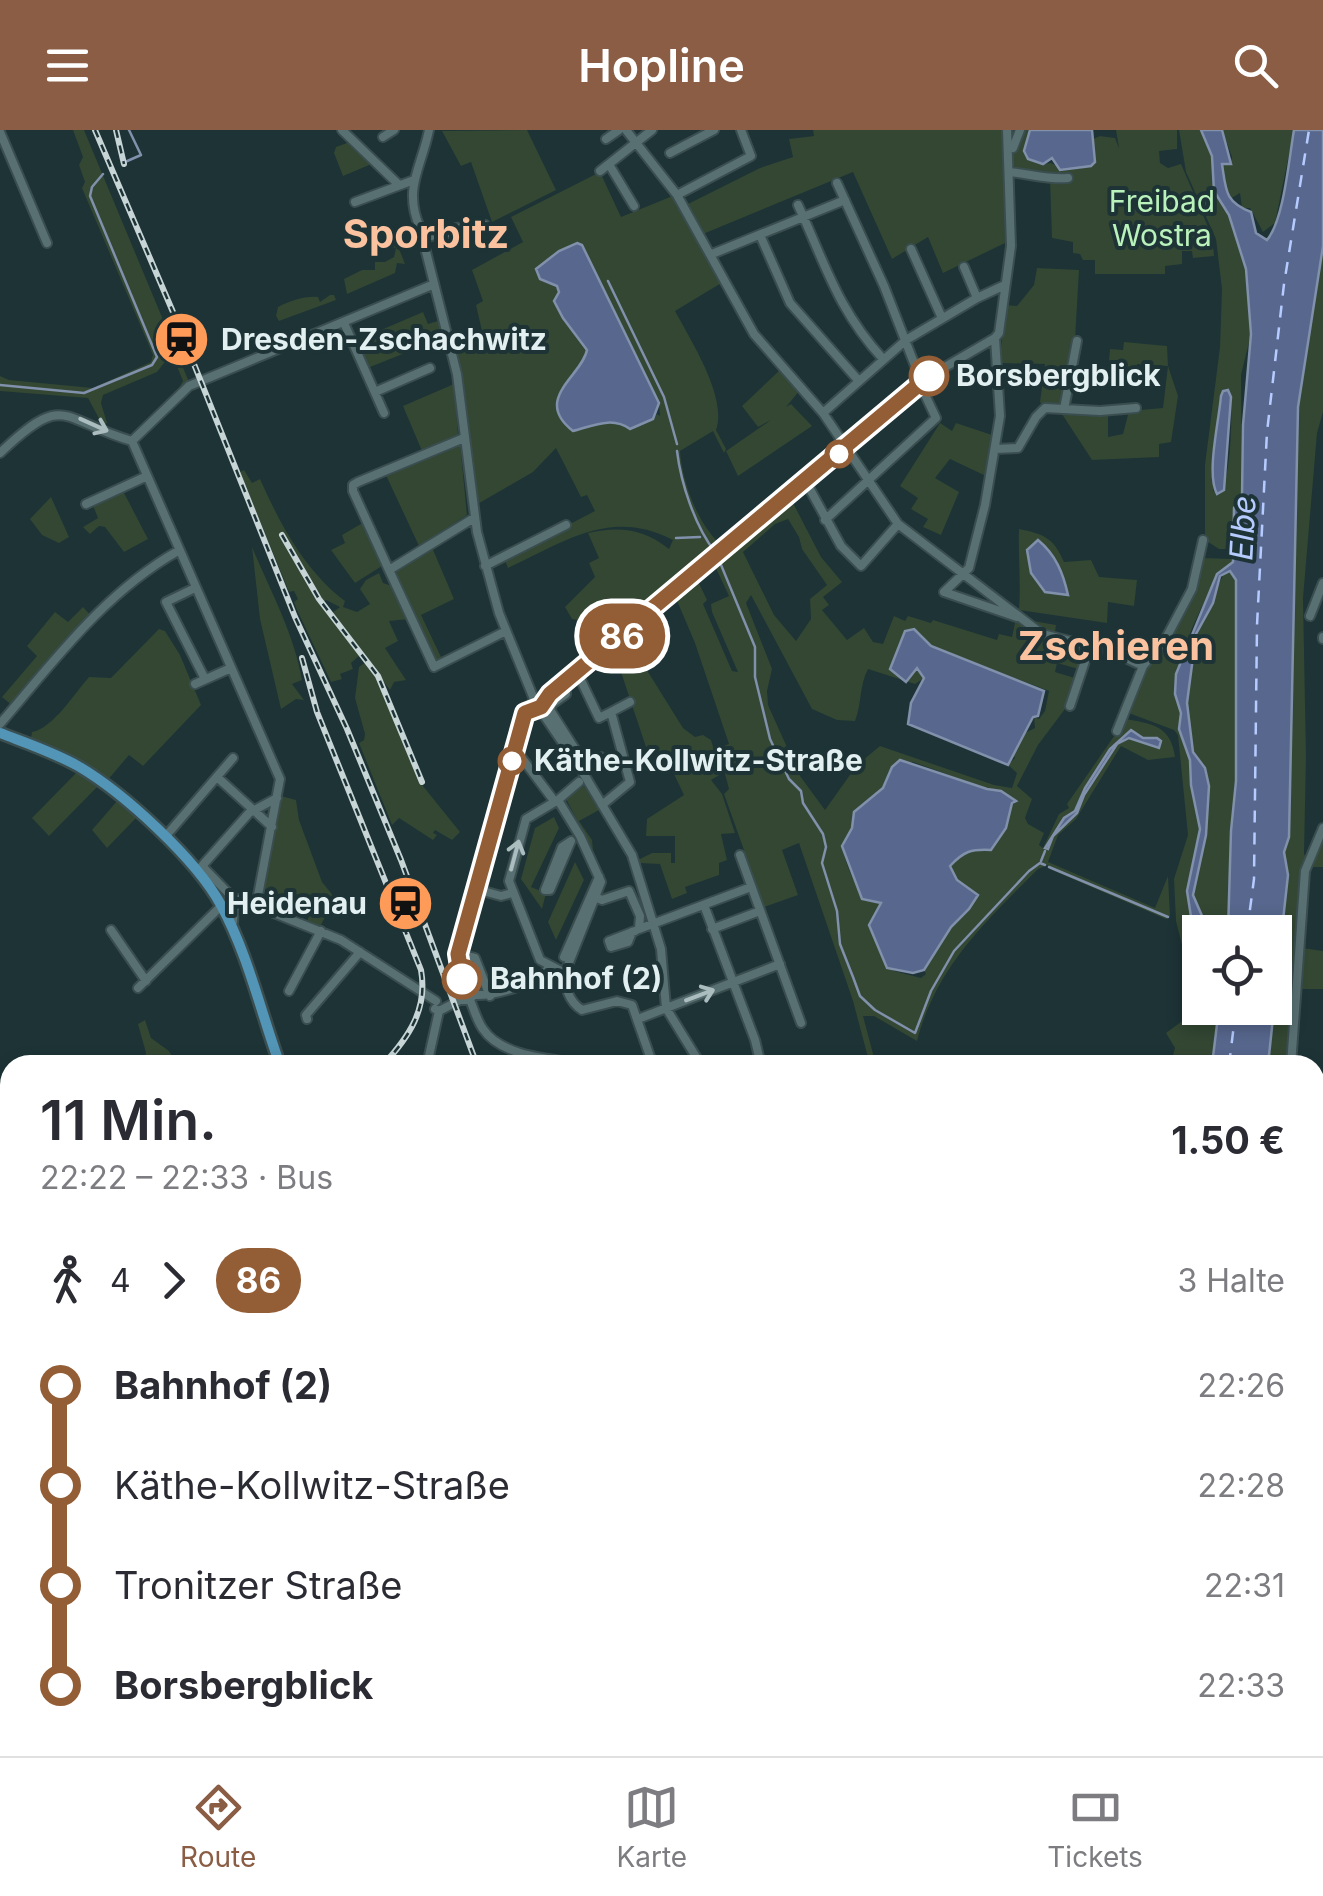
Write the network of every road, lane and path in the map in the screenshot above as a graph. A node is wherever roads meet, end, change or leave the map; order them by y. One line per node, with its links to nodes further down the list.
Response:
1 (342, 130): 26 (street)
2 (394, 130): 11 (street)
3 (428, 130): 23 (street)
4 (623, 130): 12 (street); 13 (street)
5 (652, 130): 13 (street)
6 (714, 130): 15 (street)
7 (741, 130): 20 (street)
8 (1007, 130): 14 (street)
9 (1020, 130): 14 (street)
10 (0, 132): 36 (street)
11 (383, 137)
12 (606, 139)
13 (636, 144): 17 (street); 27 (street)
14 (1008, 149): 21 (street)
15 (670, 153)
16 (716, 159): 20 (street)
17 (610, 166): 19 (street); 31 (street)
18 (698, 168): 24 (street)
19 (600, 171)
20 (722, 172): 24 (street)
21 (1010, 172): 22 (street); 41 (street)
22 (1068, 178)
23 (414, 180): 26 (street); 35 (street)
24 (704, 181): 27 (street)
25 (837, 183): 28 (street)
26 (399, 184): 29 (street)
27 (677, 195): 38 (street)
28 (845, 200): 32 (street); 46 (street)
29 (355, 202)
30 (798, 205): 32 (street)
31 (634, 206)
32 (804, 217): 34 (street); 48 (street)
33 (485, 225): 35 (street)
34 (760, 235): 38 (street); 50 (street)
35 (422, 240): 40 (street)
36 (47, 244)
37 (911, 249): 43 (street)
38 (712, 254): 56 (street)
39 (964, 267): 42 (street)
40 (432, 285): 44 (street); 57 (street)
41 (1006, 285): 42 (street); 45 (street)
42 (977, 298): 43 (street)
43 (942, 318): 46 (street)
44 (344, 323): 52 (street); 58 (street)
45 (995, 338): 51 (street); 60 (street)
46 (906, 340): 48 (street); 51 (street)
47 (1078, 342): 54 (street)
48 (882, 358): 50 (street)
49 (430, 368): 52 (street)
50 (858, 380): 56 (street)
51 (920, 382): 59 (street); 63 (street)
52 (375, 392): 55 (street)
53 (1136, 408): 54 (street)
54 (1064, 409): 60 (street)
55 (384, 413)
56 (824, 413): 59 (street)
57 (464, 438): 66 (street); 73 (street)
58 (132, 440): 61 (street, one-way to 58); 62 (street)
59 (848, 446): 63 (street); 64 (street)
60 (995, 449): 74 (street)
61 (0, 453)
62 (145, 476): 65 (street); 71 (street)
63 (868, 480): 67 (street); 68 (street)
64 (806, 482): 67 (street); 84 (street)
65 (86, 504)
66 (474, 518): 72 (street); 73 (street)
67 (825, 520): 68 (street)
68 (898, 524): 74 (street)
69 (566, 525): 72 (street)
70 (1204, 540): 82 (street)
71 (178, 552): 76 (street); 92 (street)
72 (485, 566): 80 (street)
73 (389, 570): 80 (street)
74 (964, 572): 79 (street); 79 (street)
75 (1323, 583): 77 (street)
76 (195, 588): 83 (street); 85 (street)
77 (1322, 596): 78 (street)
78 (1310, 616)
79 (1021, 617): 81 (street)
80 (506, 631): 88 (street)
81 (1090, 646): 82 (street); 90 (street)
82 (1143, 666): 93 (street)
83 (230, 668): 85 (street); 100 (street)
84 (577, 672): 86 (street); 91 (street)
85 (205, 679): 87 (street)
86 (564, 682): 88 (street); 96 (street)
87 (195, 684)
88 (539, 702): 95 (street); 102 (street)
89 (630, 702): 91 (street)
90 (1070, 706)
91 (611, 712): 102 (street)
92 (0, 724)
93 (1116, 730)
94 (0, 732): 107 (main road)
95 (515, 750): 101 (street); 112 (street)
96 (600, 757)
97 (233, 758): 98 (street)
98 (217, 777): 103 (street); 107 (street)
99 (579, 782): 101 (street)
100 (278, 798): 103 (street); 104 (street)
101 (557, 801): 106 (street); 113 (street, one-way to 101)
102 (602, 804): 120 (street)
103 (252, 810): 104 (street); 115 (street)
104 (272, 827): 115 (street)
105 (1323, 828): 151 (street)
106 (575, 839): 106 (street); 109 (street)
107 (169, 841): 110 (main road); 115 (main road)
108 (740, 855): 111 (street)
109 (599, 877): 114 (street); 130 (street)
110 (207, 884): 115 (main road); 118 (street)
111 (751, 887): 116 (street); 117 (street)
112 (476, 889): 113 (street); 129 (street)
113 (512, 892): 134 (street)
114 (597, 898): 125 (street); 130 (street)
115 (234, 904): 118 (street); 119 (main road); 121 (street); 124 (street)
116 (704, 906): 120 (street); 122 (street)
117 (760, 912): 122 (street); 133 (street)
118 (211, 915): 132 (street)
119 (231, 922): 121 (street); 145 (main road)
120 (654, 924): 125 (street); 141 (street)
121 (205, 925): 132 (street)
122 (712, 929): 128 (street)
123 (110, 930): 132 (street)
124 (321, 930): 127 (street); 137 (street)
125 (635, 931): 126 (street)
126 (609, 941)
127 (360, 952): 140 (street); 143 (street)
128 (722, 953): 131 (street); 136 (street)
129 (458, 954): 138 (street); 139 (street)
130 (567, 958): 134 (street); 135 (street)
131 (708, 958)
132 (166, 961)
133 (780, 964): 136 (street); 144 (street)
134 (548, 966): 135 (street); 139 (street)
135 (565, 973): 142 (street)
136 (733, 982): 141 (street, one-way to 136); 150 (street)
137 (289, 991)
138 (467, 995): 139 (street); 140 (street); 147 (street)
139 (490, 996)
140 (441, 1005): 146 (street)
141 (666, 1008): 142 (street); 149 (street)
142 (638, 1018): 148 (street)
143 (307, 1019)
144 (801, 1023)
145 (278, 1055)
146 (429, 1055)
147 (526, 1055)
148 (651, 1055)
149 (695, 1055)
150 (759, 1055)
151 (1291, 1055)

